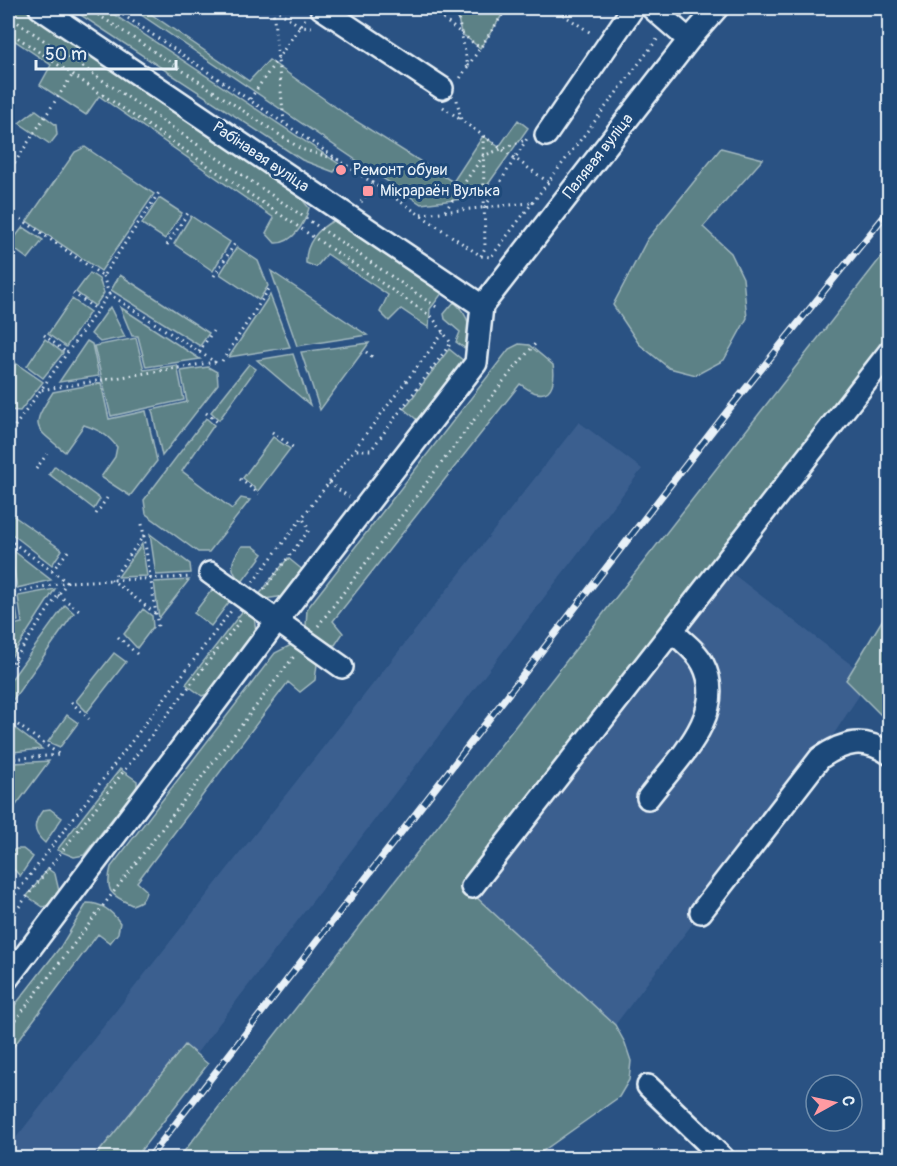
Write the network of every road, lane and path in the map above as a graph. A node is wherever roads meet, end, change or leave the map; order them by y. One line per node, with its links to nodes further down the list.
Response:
1 (40, 8): 52 (street, Рабінавая вуліца)
2 (88, 8): 34 (path)
3 (113, 8): 28 (path)
4 (273, 8): 24 (path)
5 (381, 8): 16 (path)
6 (393, 8): 16 (path)
7 (407, 8): 16 (path)
8 (429, 8): 20 (path)
9 (456, 8): 20 (path)
10 (507, 8): 23 (path)
11 (553, 8): 21 (path)
12 (633, 8): 31 (street)
13 (652, 8): 18 (street)
14 (717, 8): 22 (street, Палявая вуліца)
15 (314, 12): 24 (path); 27 (street)
16 (389, 13)
17 (8, 16): 53 (path)
18 (669, 24): 22 (street); 36 (path)
19 (8, 31): 26 (path)
20 (461, 33): 23 (path); 25 (path)
21 (596, 37)
22 (689, 40): 52 (street, Палявая вуліца)
23 (480, 48): 25 (path)
24 (279, 56): 28 (path); 29 (path)
25 (468, 66): 27 (path)
26 (73, 74): 35 (path); 56 (path)
27 (450, 92): 30 (path)
28 (250, 99): 29 (path)
29 (284, 122): 34 (path)
30 (483, 136): 32 (path); 33 (path)
31 (535, 138): 32 (path)
32 (500, 150): 33 (path); 36 (path)
33 (483, 156): 39 (path); 41 (path)
34 (343, 162): 42 (path)
35 (8, 173)
36 (548, 182): 38 (path)
37 (160, 191): 47 (path)
38 (532, 202): 39 (path); 46 (path)
39 (485, 207): 41 (path); 46 (path)
40 (190, 210): 45 (path)
41 (445, 211): 42 (path)
42 (419, 214): 46 (path)
43 (21, 219): 47 (path)
44 (236, 242): 48 (path)
45 (167, 245)
46 (480, 256)
47 (103, 276): 51 (path)
48 (214, 276)
49 (271, 286): 64 (path)
50 (73, 293): 54 (path)
51 (109, 294): 54 (path); 61 (path)
52 (482, 306): 93 (street)
53 (438, 308)
54 (97, 310): 60 (path)
55 (213, 331): 61 (path)
56 (443, 333): 71 (path); 71 (path)
57 (44, 335): 60 (path)
58 (535, 344): 97 (path)
59 (890, 351): 95 (street)
60 (67, 352): 65 (path)
61 (199, 352): 65 (path)
62 (366, 352): 63 (path)
63 (375, 359)
64 (222, 361)
65 (40, 390): 69 (path)
66 (206, 413): 67 (path)
67 (219, 423)
68 (272, 432): 70 (path)
69 (8, 436)
70 (294, 448)
71 (353, 450): 78 (path)
72 (47, 454): 73 (path)
73 (36, 469)
74 (240, 479): 75 (path)
75 (259, 494)
76 (107, 498): 77 (path)
77 (96, 514)
78 (302, 518): 90 (path); 90 (path)
79 (142, 524): 80 (path)
80 (144, 535): 85 (path); 86 (path)
81 (8, 539): 83 (path)
82 (69, 550): 83 (path)
83 (52, 571): 87 (path)
84 (203, 575): 85 (path); 90 (street)
85 (151, 579): 86 (path); 92 (path)
86 (112, 580): 87 (path); 92 (path)
87 (67, 582): 88 (path); 89 (path)
88 (8, 594)
89 (58, 595): 91 (path); 100 (path)
90 (248, 600): 93 (street); 110 (path); 112 (path)
91 (82, 612)
92 (156, 614): 94 (path)
93 (277, 621): 97 (street); 113 (street)
94 (158, 627)
95 (672, 631): 107 (street); 109 (street)
96 (118, 637): 98 (path)
97 (305, 643): 99 (street); 114 (path)
98 (137, 654)
99 (342, 667)
100 (8, 669)
101 (70, 702): 103 (path)
102 (8, 718): 106 (path)
103 (88, 718)
104 (8, 729): 106 (path)
105 (890, 754): 111 (street)
106 (8, 759): 108 (path)
107 (648, 798)
108 (9, 817)
109 (472, 887)
110 (8, 904)
111 (701, 912)
112 (8, 921)
113 (8, 978)
114 (8, 1030)
115 (648, 1086): 116 (street)
116 (723, 1158)

